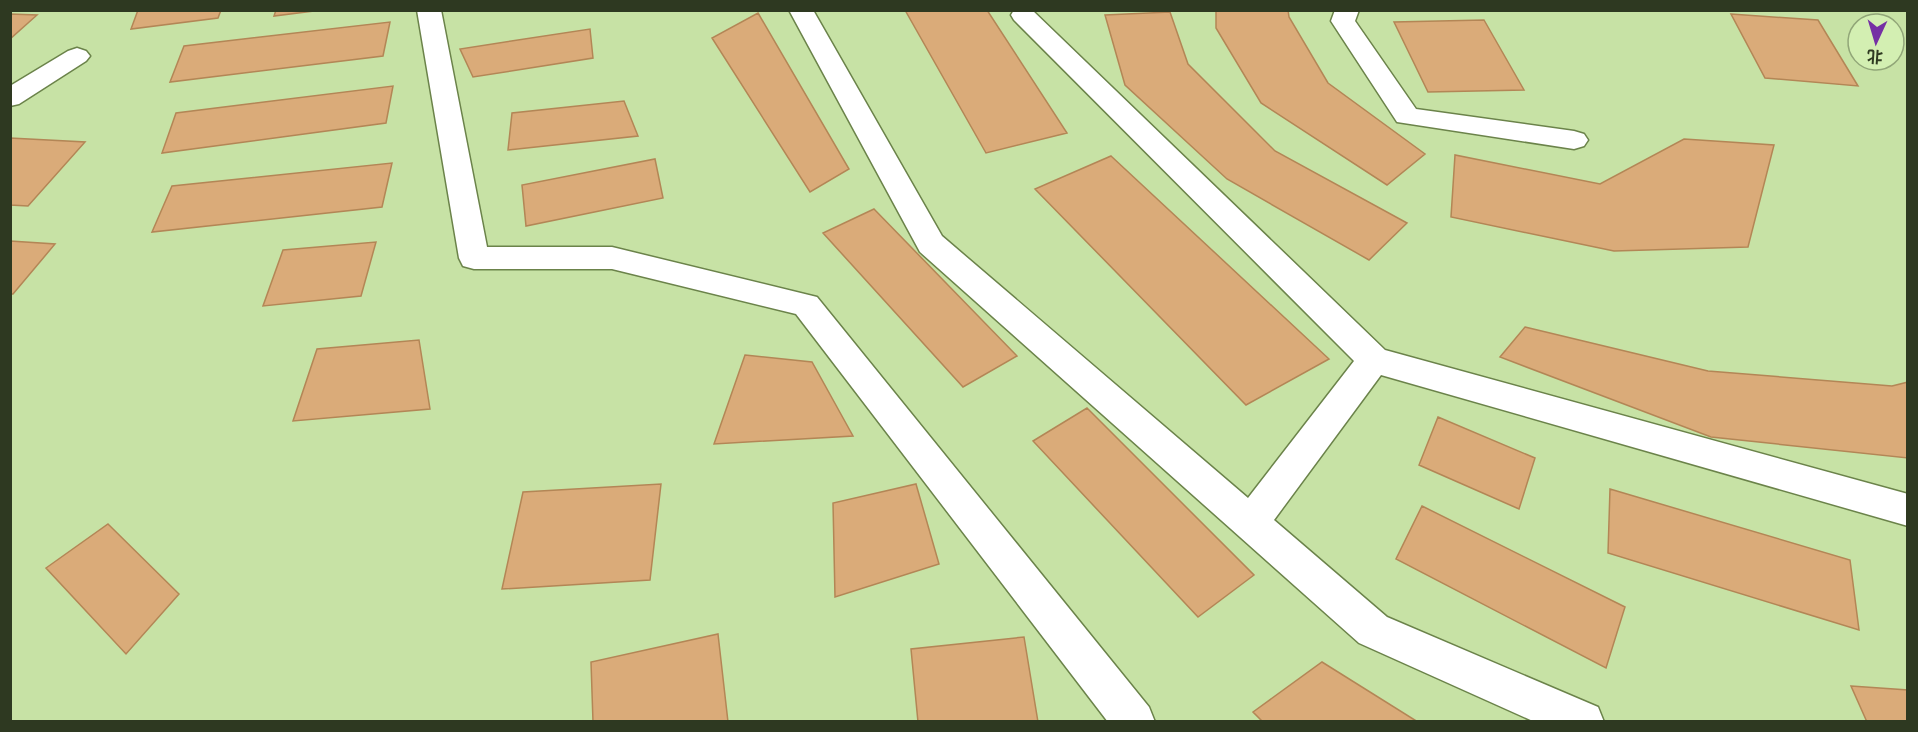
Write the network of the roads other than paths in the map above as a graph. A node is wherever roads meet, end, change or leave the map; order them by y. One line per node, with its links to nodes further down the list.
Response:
1 (429, 10): 11 (street)
2 (801, 10): 10 (street)
3 (1347, 10): 7 (street)
4 (1023, 15): 8 (street)
5 (77, 56): 6 (street)
6 (10, 98)
7 (1574, 140)
8 (1374, 360): 9 (street); 10 (street)
9 (1908, 510)
10 (1250, 523): 12 (street)
11 (1134, 722)
12 (1582, 722)

